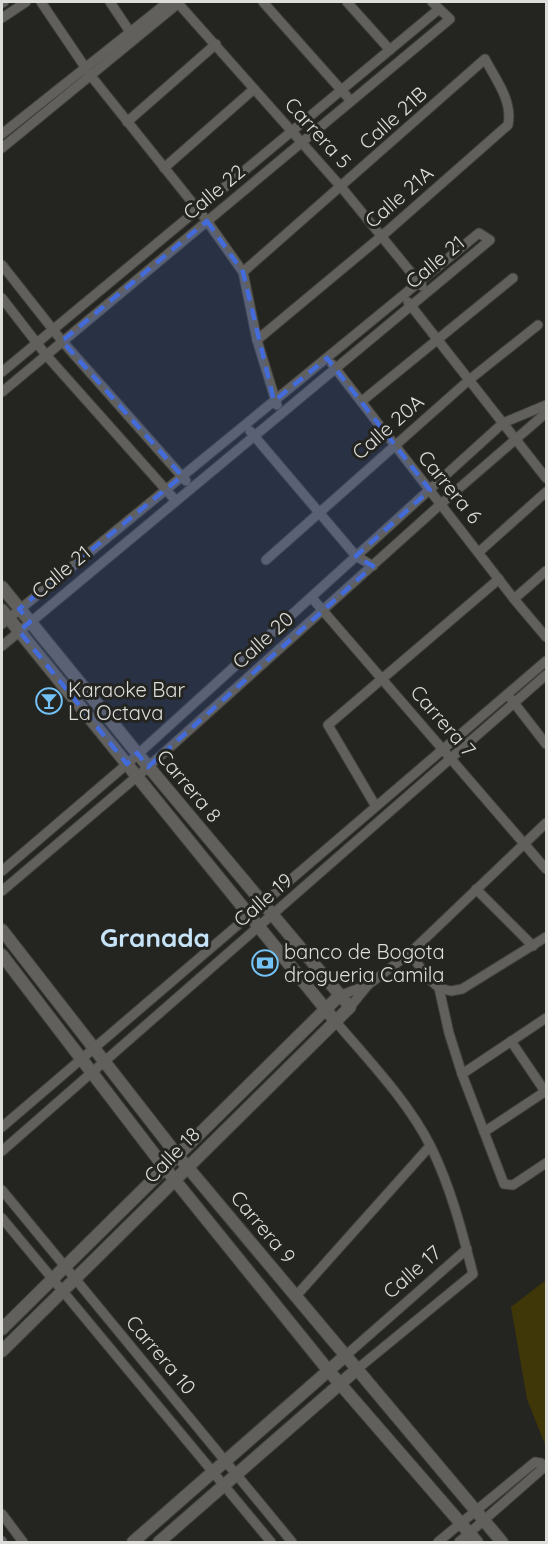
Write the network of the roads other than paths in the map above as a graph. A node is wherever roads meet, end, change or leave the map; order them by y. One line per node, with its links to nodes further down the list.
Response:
1 (4, 2): 10 (street)
2 (26, 2): 10 (street)
3 (41, 2): 16 (street)
4 (110, 2): 12 (street)
5 (168, 2): 12 (street)
6 (178, 2): 13 (street, Carrera 5); 16 (street)
7 (263, 2): 18 (street)
8 (347, 2): 14 (street)
9 (436, 5): 14 (street, Calle 22); 19 (street, Calle 22)
10 (13, 10): 11 (street)
11 (2, 18)
12 (130, 32): 16 (street)
13 (216, 44): 17 (street, Carrera 5); 20 (street)
14 (390, 50): 18 (street, Calle 22)
15 (485, 59): 26 (street, Calle 21B); 29 (street, Calle 21A)
16 (89, 72): 20 (street); 22 (street); 24 (street)
17 (254, 89): 21 (street, Carrera 5); 25 (street)
18 (341, 90): 19 (street); 21 (street, Calle 22)
19 (351, 101): 23 (street, Calle 22)
20 (127, 122): 25 (street)
21 (292, 130): 23 (street, Carrera 5); 27 (street, Calle 22)
22 (2, 134)
23 (302, 142): 26 (street, Carrera 5); 28 (street, Calle 22)
24 (2, 148)
25 (164, 168): 27 (street)
26 (342, 188): 29 (street, Carrera 5); 31 (street, Calle 21B)
27 (197, 210): 28 (street); 39 (street, Calle 22)
28 (207, 221): 31 (street); 42 (street, Calle 22)
29 (383, 235): 33 (street, Carrera 5); 41 (street, Calle 21A)
30 (2, 265): 39 (street)
31 (243, 272): 41 (street)
32 (513, 278): 40 (street)
33 (419, 282): 34 (street, Carrera 5); 34 (street, Calle 21); 35 (street, Calle 21)
34 (428, 291): 37 (street, Calle 21)
35 (403, 296): 37 (street); 45 (street, Calle 21)
36 (2, 298): 43 (street)
37 (411, 305): 40 (street); 46 (street, Calle 21)
38 (538, 325): 48 (street, Calle 20A)
39 (54, 329): 42 (street); 43 (street, Calle 22)
40 (437, 338): 48 (street); 51 (street)
41 (257, 340): 50 (street)
42 (62, 341): 44 (street, Calle 22); 60 (street)
43 (37, 343): 44 (street); 47 (street, Calle 22)
44 (46, 355): 49 (street, Calle 22); 63 (street)
45 (327, 358): 46 (street, Carrera 6); 50 (street, Calle 21)
46 (335, 368): 51 (street, Carrera 6); 53 (street, Calle 21)
47 (2, 372)
48 (469, 380): 55 (street); 59 (street, Calle 20A)
49 (2, 392)
50 (274, 401): 53 (street); 56 (street, Calle 21)
51 (362, 401): 59 (street, Carrera 6)
52 (546, 405): 55 (street, Calle 20)
53 (282, 412): 57 (street, Calle 21)
54 (546, 413): 58 (street, Calle 20)
55 (503, 423): 58 (street); 64 (street, Calle 20)
56 (246, 424): 57 (street); 60 (street, Calle 21)
57 (253, 436): 62 (street, Calle 21); 68 (street)
58 (517, 440): 61 (street); 67 (street, Calle 20)
59 (394, 446): 64 (street, Carrera 6); 68 (street, Calle 20A)
60 (182, 476): 62 (street); 63 (street, Calle 21)
61 (546, 478)
62 (191, 488): 66 (street, Calle 21)
63 (166, 490): 66 (street); 78 (street, Calle 21)
64 (430, 490): 67 (street, Carrera 6); 70 (street, Calle 20)
65 (546, 492): 69 (street)
66 (176, 501): 81 (street, Calle 21)
67 (442, 503): 69 (street, Carrera 6); 72 (street, Calle 20)
68 (319, 512): 70 (street); 71 (street, Calle 20A)
69 (479, 552): 74 (street, Carrera 6)
70 (356, 556): 72 (street); 76 (street, Calle 20)
71 (266, 560)
72 (373, 566): 79 (street, Calle 20)
73 (546, 571): 77 (street)
74 (499, 579): 77 (street, Carrera 6); 87 (street)
75 (2, 586): 78 (street, Carrera 8)
76 (312, 598): 79 (street, Carrera 7); 92 (street, Calle 20)
77 (514, 599): 83 (street, Carrera 6)
78 (20, 609): 80 (street, Calle 21); 81 (street, Carrera 8)
79 (323, 611): 87 (street, Carrera 7); 95 (street, Calle 20)
80 (4, 618): 82 (street, Carrera 8)
81 (30, 622): 82 (street, Calle 21); 92 (street, Carrera 8)
82 (19, 631): 84 (street, Calle 21); 94 (street, Carrera 8)
83 (546, 637)
84 (2, 646)
85 (546, 661): 88 (street, Calle 19)
86 (546, 675): 89 (street, Calle 19)
87 (382, 678): 91 (street, Carrera 7); 99 (street)
88 (508, 694): 89 (street); 91 (street, Calle 19)
89 (513, 703): 90 (street); 93 (street, Calle 19)
90 (546, 744)
91 (443, 748): 93 (street, Carrera 7); 97 (street, Calle 19)
92 (137, 753): 94 (street, Calle 20); 95 (street, Carrera 8)
93 (452, 758): 98 (street, Calle 19); 101 (street, Carrera 7)
94 (127, 764): 96 (street, Carrera 8); 103 (street, Calle 20)
95 (148, 767): 96 (street, Calle 20); 106 (street, Carrera 8)
96 (138, 776): 105 (street, Calle 20); 107 (street, Carrera 8)
97 (393, 791): 98 (street); 99 (street, Calle 19)
98 (402, 802): 108 (street, Calle 19)
99 (372, 807): 106 (street, Calle 19)
100 (546, 823): 101 (street, Calle 18)
101 (525, 843): 102 (street, Carrera 7); 104 (street, Calle 18)
102 (546, 869)
103 (2, 871)
104 (476, 890): 112 (street); 113 (street, Calle 18)
105 (2, 891)
106 (262, 904): 107 (street, Calle 19); 108 (street, Carrera 8)
107 (249, 914): 109 (street, Carrera 8); 123 (street, Calle 19)
108 (272, 916): 109 (street, Calle 19); 117 (street, Carrera 8)
109 (259, 927): 119 (street, Carrera 8); 125 (street, Calle 19)
110 (2, 930): 123 (street, Carrera 9)
111 (546, 937): 112 (street)
112 (533, 945): 116 (street)
113 (410, 953): 115 (street, Calle 18); 116 (street)
114 (2, 955): 124 (street, Carrera 9)
115 (368, 985): 117 (street, Calle 18); 118 (street, Calle 18)
116 (439, 988): 127 (street)
117 (339, 996): 118 (street, Carrera 8); 119 (street, Calle 18)
118 (350, 1007): 121 (street, Calle 18)
119 (325, 1010): 121 (street, Carrera 8); 133 (street, Calle 18)
120 (546, 1018): 122 (street)
121 (336, 1022): 131 (street); 136 (street, Calle 18)
122 (511, 1041): 127 (street); 128 (street)
123 (93, 1048): 124 (street, Calle 19); 125 (street, Carrera 9)
124 (81, 1059): 126 (street, Carrera 9); 129 (street, Calle 19)
125 (105, 1062): 126 (street, Calle 19); 133 (street, Carrera 9)
126 (92, 1073): 132 (street, Calle 19); 135 (street, Carrera 9)
127 (462, 1074): 130 (street)
128 (546, 1092): 130 (street)
129 (2, 1127)
130 (484, 1132): 134 (street)
131 (430, 1146): 141 (street); 146 (street)
132 (2, 1151)
133 (178, 1156): 135 (street, Calle 18); 136 (street, Carrera 9)
134 (546, 1162)
135 (165, 1167): 137 (street, Carrera 9); 142 (street, Calle 18)
136 (188, 1168): 137 (street, Calle 18); 146 (street, Carrera 9)
137 (176, 1180): 144 (street, Calle 18); 150 (street, Carrera 9)
138 (2, 1190): 139 (street, Carrera 10)
139 (22, 1215): 140 (street); 142 (street, Carrera 10)
140 (4, 1222): 143 (street, Carrera 10)
141 (467, 1249): 149 (street, Calle 17); 151 (street, Calle 17)
142 (65, 1266): 143 (street, Calle 18); 144 (street, Carrera 10)
143 (52, 1279): 145 (street, Carrera 10); 147 (street, Calle 18)
144 (75, 1279): 145 (street, Calle 18); 153 (street, Carrera 10)
145 (62, 1291): 148 (street, Calle 18); 154 (street, Carrera 10)
146 (296, 1296): 149 (street, Carrera 9)
147 (2, 1329)
148 (2, 1351)
149 (344, 1357): 150 (street, Calle 17); 151 (street, Carrera 9)
150 (328, 1370): 152 (street, Carrera 9); 153 (street, Calle 17)
151 (356, 1370): 152 (street, Calle 17); 157 (street, Carrera 9)
152 (342, 1383): 155 (street, Calle 17); 160 (street, Carrera 9)
153 (225, 1461): 154 (street, Calle 17); 155 (street, Carrera 10)
154 (213, 1472): 156 (street, Carrera 10); 163 (street, Calle 17)
155 (236, 1475): 156 (street, Calle 17); 166 (street, Carrera 10)
156 (224, 1486): 164 (street, Calle 17); 165 (street, Carrera 10)
157 (476, 1512): 159 (street, Carrera 9); 159 (street); 160 (street)
158 (2, 1514): 162 (street)
159 (485, 1522): 161 (street); 169 (street, Carrera 9)
160 (461, 1524): 161 (street, Carrera 9); 167 (street)
161 (473, 1538): 168 (street)
162 (23, 1542)
163 (133, 1542)
164 (159, 1542)
165 (271, 1542)
166 (292, 1542)
167 (438, 1542)
168 (459, 1542)
169 (502, 1542)

